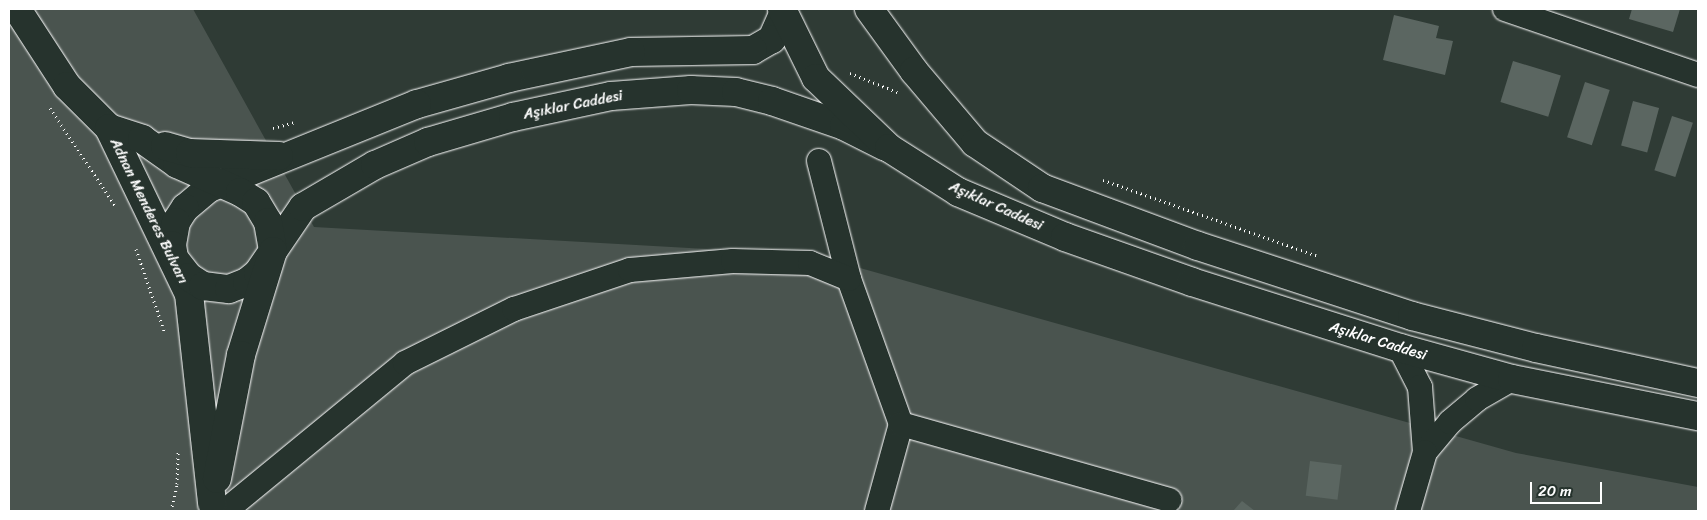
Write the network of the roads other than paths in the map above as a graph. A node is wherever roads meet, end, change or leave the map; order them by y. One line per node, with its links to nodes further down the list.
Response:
1 (17, 9): 6 (street, Adnan Menderes Bulvarı)
2 (869, 9): 17 (street)
3 (1505, 9): 5 (street)
4 (787, 10): 8 (street); 9 (street)
5 (1698, 76)
6 (109, 128): 7 (street); 13 (street, Adnan Menderes Bulvarı)
7 (142, 140): 9 (street); 11 (street)
8 (889, 148): 12 (street, Aşıklar Caddesi); 15 (street, Aşıklar Caddesi)
9 (292, 155): 11 (street)
10 (819, 161): 14 (street)
11 (220, 185): 12 (street); 13 (street)
12 (273, 251): 13 (street); 22 (street)
13 (174, 258): 22 (street, Adnan Menderes Bulvarı)
14 (849, 279): 19 (street); 22 (street)
15 (1400, 348): 16 (street, Aşıklar Caddesi); 20 (street)
16 (1512, 379): 18 (street, Aşıklar Caddesi); 20 (street)
17 (1698, 383)
18 (1698, 416)
19 (901, 424): 21 (street); 23 (street)
20 (1425, 452): 24 (street)
21 (1169, 500)
22 (215, 509)
23 (877, 511)
24 (1408, 511)

